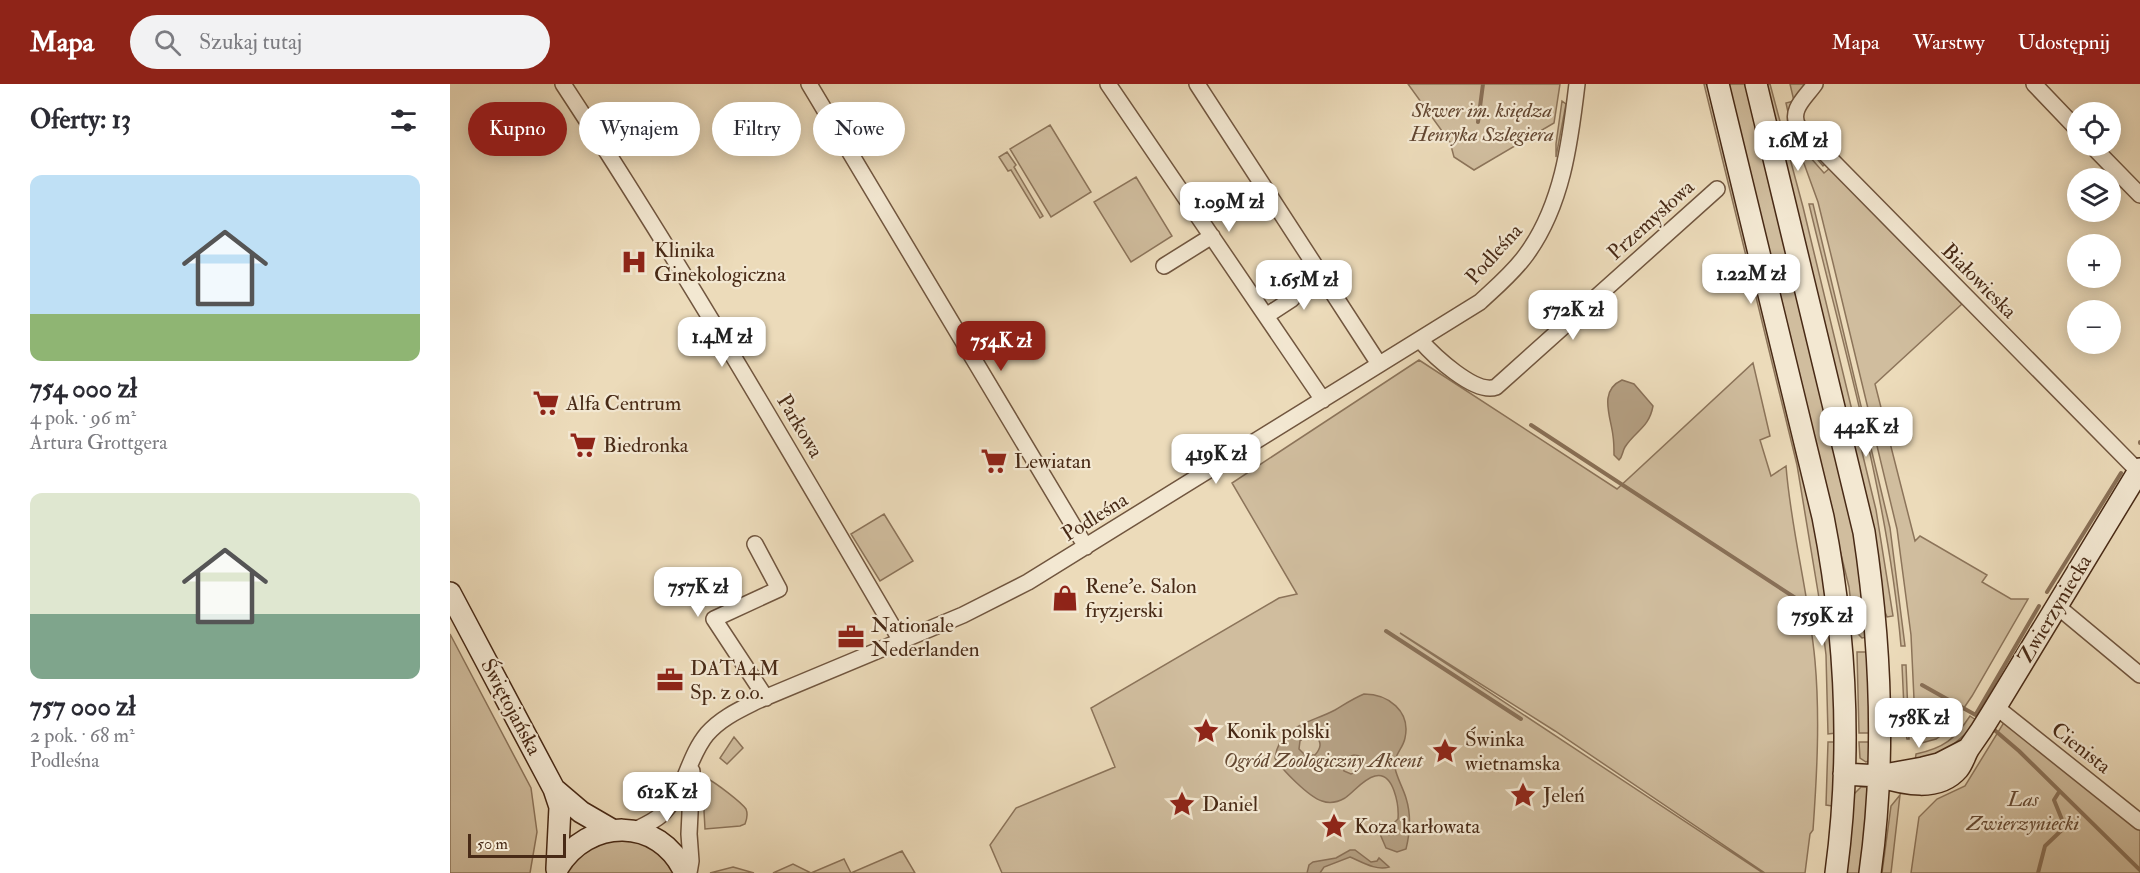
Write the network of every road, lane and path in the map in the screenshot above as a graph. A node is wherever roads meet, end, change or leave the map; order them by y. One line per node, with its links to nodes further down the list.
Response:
1 (563, 84): 28 (street, Parkowa)
2 (809, 84): 23 (street)
3 (1108, 84): 14 (street)
4 (1197, 84): 19 (street)
5 (1577, 84): 18 (street, Podleśna)
6 (1718, 84): 26 (main road)
7 (1756, 84): 27 (main road)
8 (1815, 84): 21 (street, Białowieska)
9 (2034, 84): 10 (street)
10 (2067, 118)
11 (2102, 156): 13 (street)
12 (1717, 189): 18 (street, Przemysłowa)
13 (2140, 195)
14 (1212, 237): 15 (street); 17 (street)
15 (1164, 266)
16 (1285, 290): 17 (street)
17 (1266, 316): 20 (street)
18 (1420, 340): 19 (street, Podleśna)
19 (1379, 364): 20 (street, Podleśna)
20 (1323, 400): 23 (street, Podleśna)
21 (2140, 471): 25 (main road, Zwierzyniecka)
22 (755, 544): 30 (street)
23 (1086, 547): 28 (street, Podleśna)
24 (453, 606): 35 (main road, Świętojańska)
25 (2057, 606): 29 (street); 31 (main road, Zwierzyniecka)
26 (1841, 635): 27 (main road); 33 (main road)
27 (1877, 636): 34 (main road)
28 (901, 641): 30 (street, Podleśna)
29 (2140, 675)
30 (766, 698): 32 (street, Podleśna)
31 (1990, 716): 34 (main road, Zwierzyniecka); 36 (street, Cienista)
32 (694, 754): 38 (street, Podleśna); 40 (street)
33 (1844, 774): 34 (main road, Zwierzyniecka); 41 (main road)
34 (1879, 776): 42 (main road)
35 (554, 789): 37 (main road, Świętojańska); 39 (main road, Świętojańska)
36 (2140, 822)
37 (612, 830): 38 (main road); 39 (main road)
38 (633, 831): 40 (main road)
39 (556, 870)
40 (687, 873)
41 (1836, 873)
42 (1870, 873)

